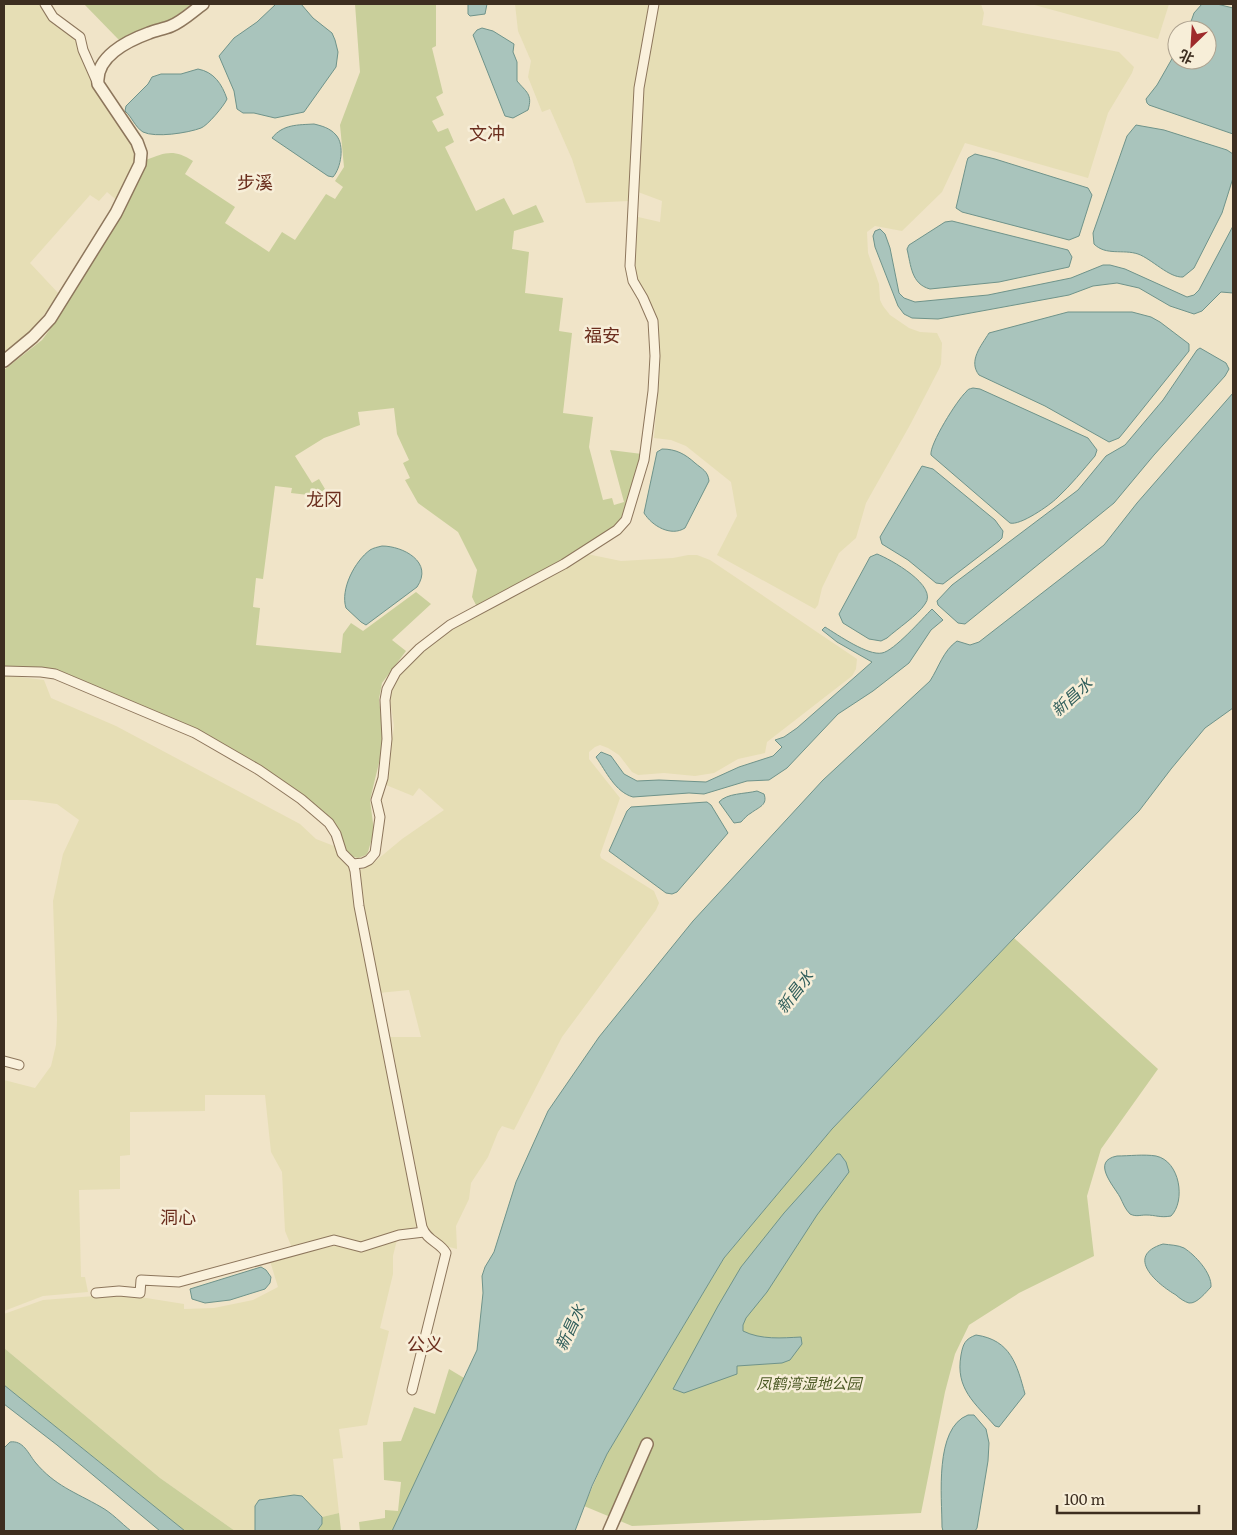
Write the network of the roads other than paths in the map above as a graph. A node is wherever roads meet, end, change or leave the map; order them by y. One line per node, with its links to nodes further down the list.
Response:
1 (44, 4): 4 (street)
2 (203, 4): 4 (street)
3 (654, 4): 7 (street)
4 (98, 84): 5 (street)
5 (4, 362)
6 (4, 671): 7 (street)
7 (353, 864): 10 (street)
8 (4, 1061): 9 (street)
9 (19, 1065)
10 (424, 1232): 11 (street); 12 (street)
11 (96, 1293)
12 (412, 1390)
13 (647, 1444): 14 (street)
14 (609, 1531)

